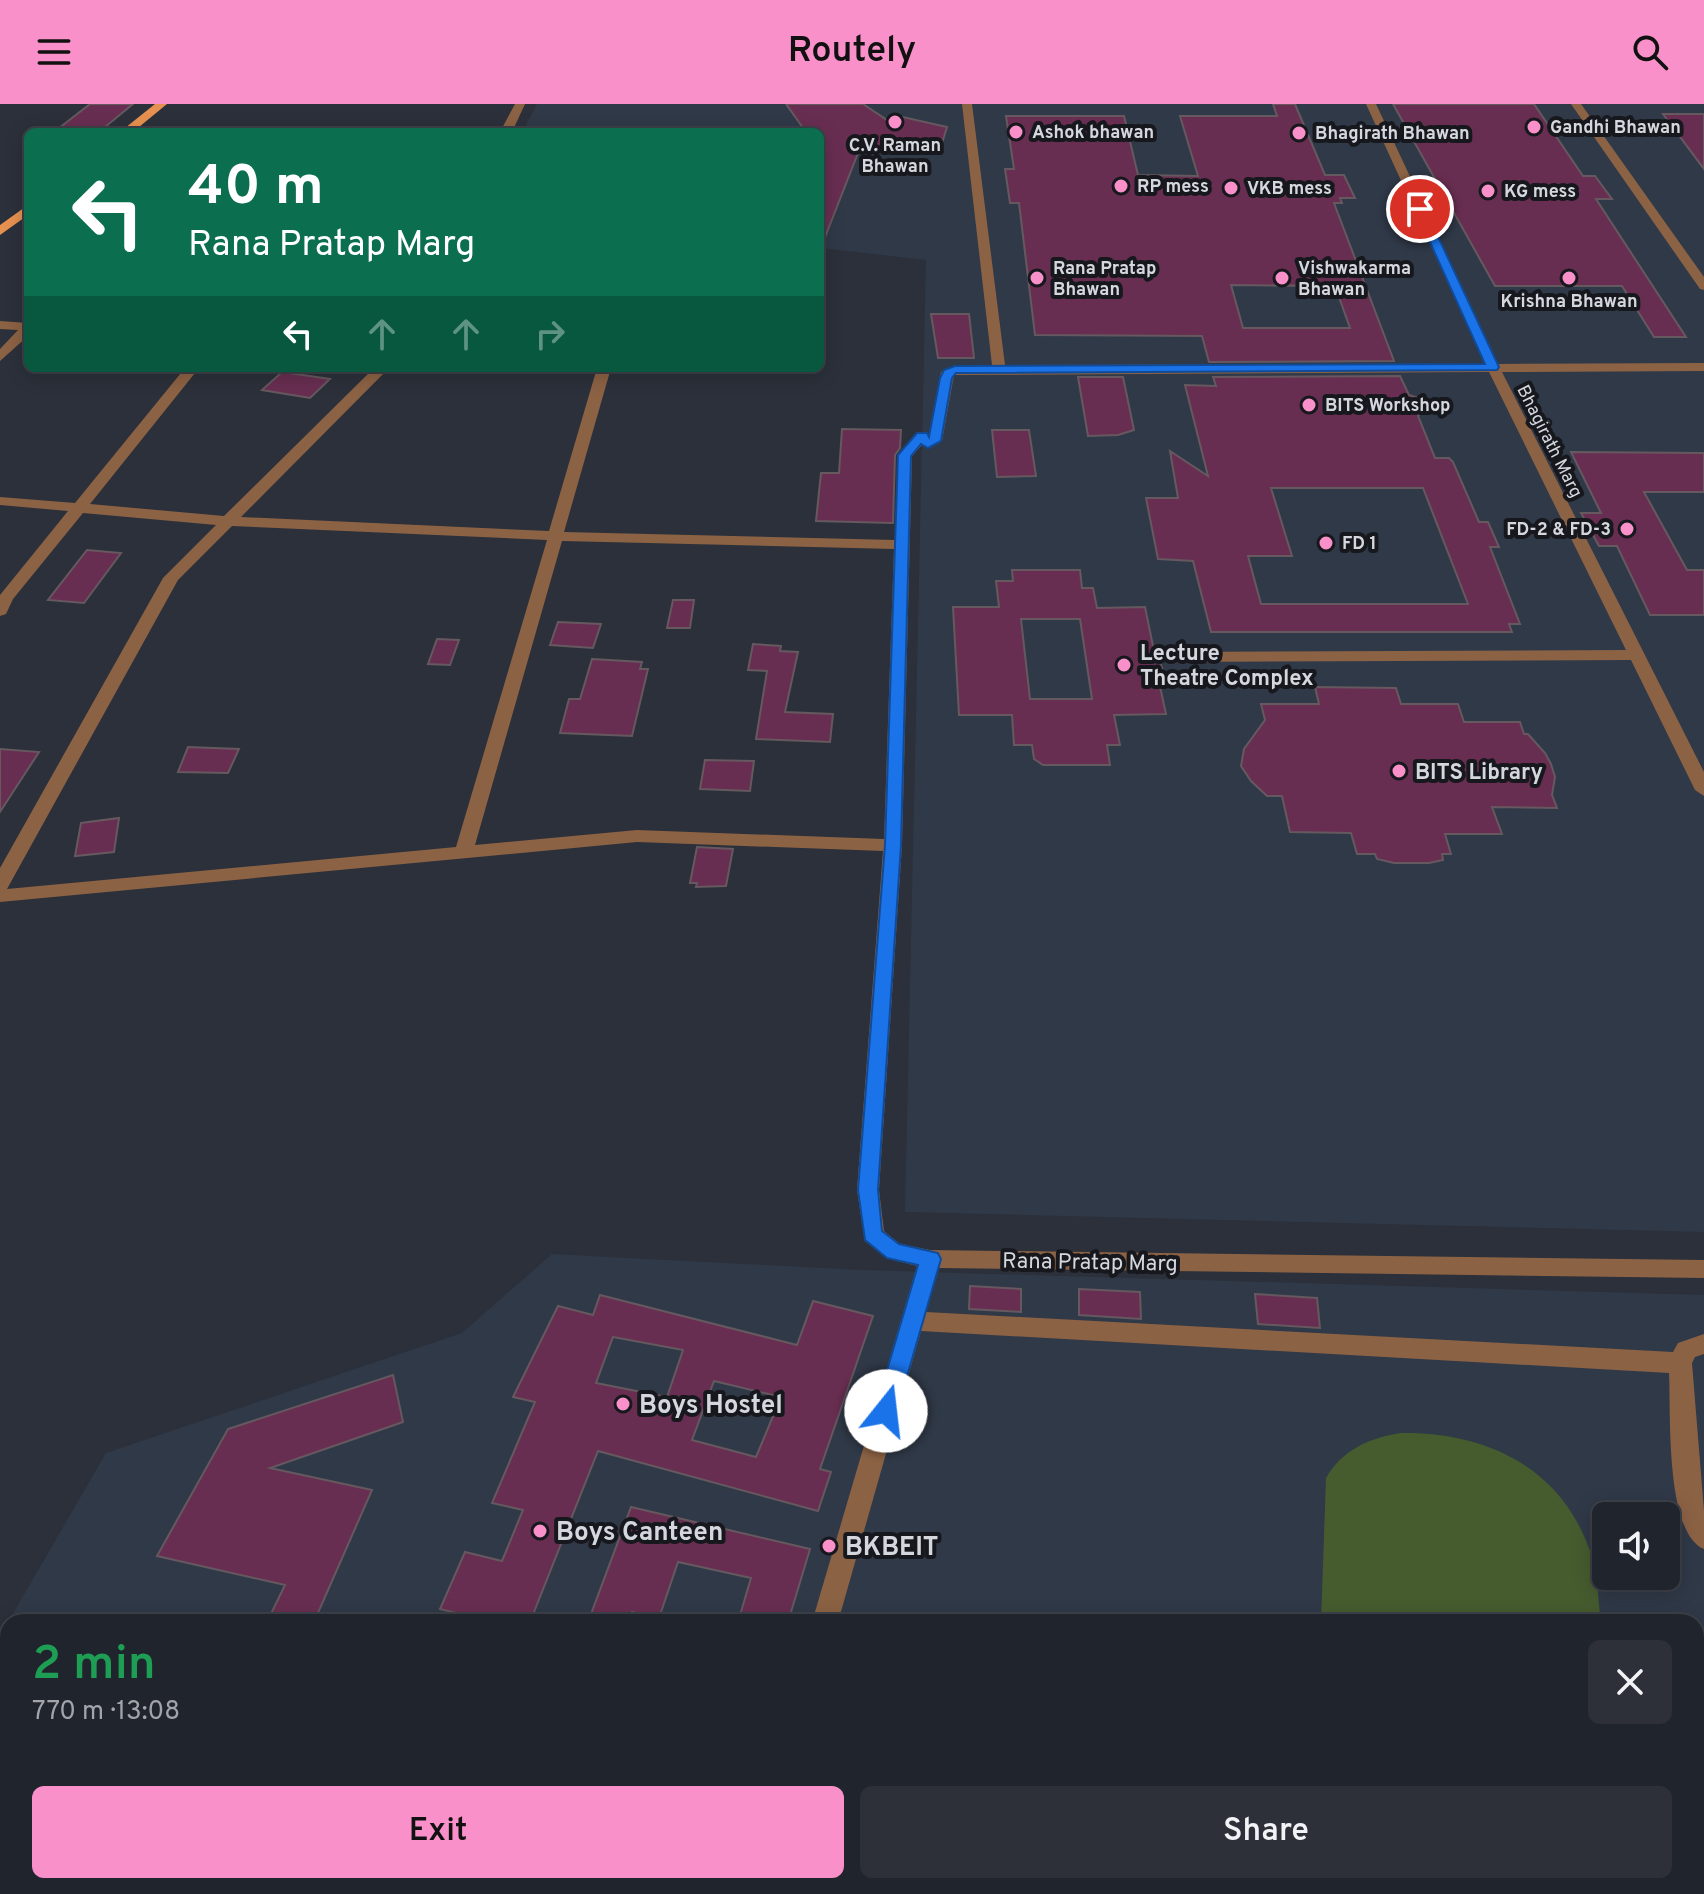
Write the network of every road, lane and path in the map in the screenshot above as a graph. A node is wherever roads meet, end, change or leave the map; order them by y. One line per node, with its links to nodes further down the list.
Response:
1 (520, 104): 7 (street)
2 (967, 104): 17 (street)
3 (1371, 104): 15 (street, Bhagirath Marg)
4 (1576, 104): 10 (street)
5 (159, 106): 6 (main road)
6 (131, 128)
7 (508, 128)
8 (24, 212): 9 (main road)
9 (0, 231)
10 (1704, 286)
11 (0, 325): 12 (street)
12 (24, 327)
13 (24, 331): 14 (street)
14 (0, 357)
15 (1493, 367): 16 (street); 17 (street); 27 (street, Bhagirath Marg)
16 (1704, 367)
17 (999, 369): 25 (street, Rana Pratap Marg)
18 (189, 372): 22 (street)
19 (378, 372): 23 (street)
20 (603, 372): 24 (street)
21 (0, 501): 22 (street)
22 (77, 507): 23 (street); 26 (street)
23 (227, 521): 24 (street); 32 (street)
24 (554, 536): 25 (street); 31 (street)
25 (902, 545): 30 (street, Rana Pratap Marg)
26 (0, 611)
27 (1637, 655): 28 (street); 29 (street, Bhagirath Marg)
28 (1159, 657)
29 (1704, 790)
30 (893, 845): 31 (street); 34 (street, Rana Pratap Marg)
31 (464, 852): 33 (street)
32 (0, 885)
33 (0, 896)
34 (930, 1259): 35 (street, Rana Pratap Marg); 36 (street)
35 (1704, 1269)
36 (912, 1321): 38 (street); 40 (street)
37 (1704, 1344): 38 (street)
38 (1680, 1363): 39 (street)
39 (1704, 1537)
40 (827, 1614)

